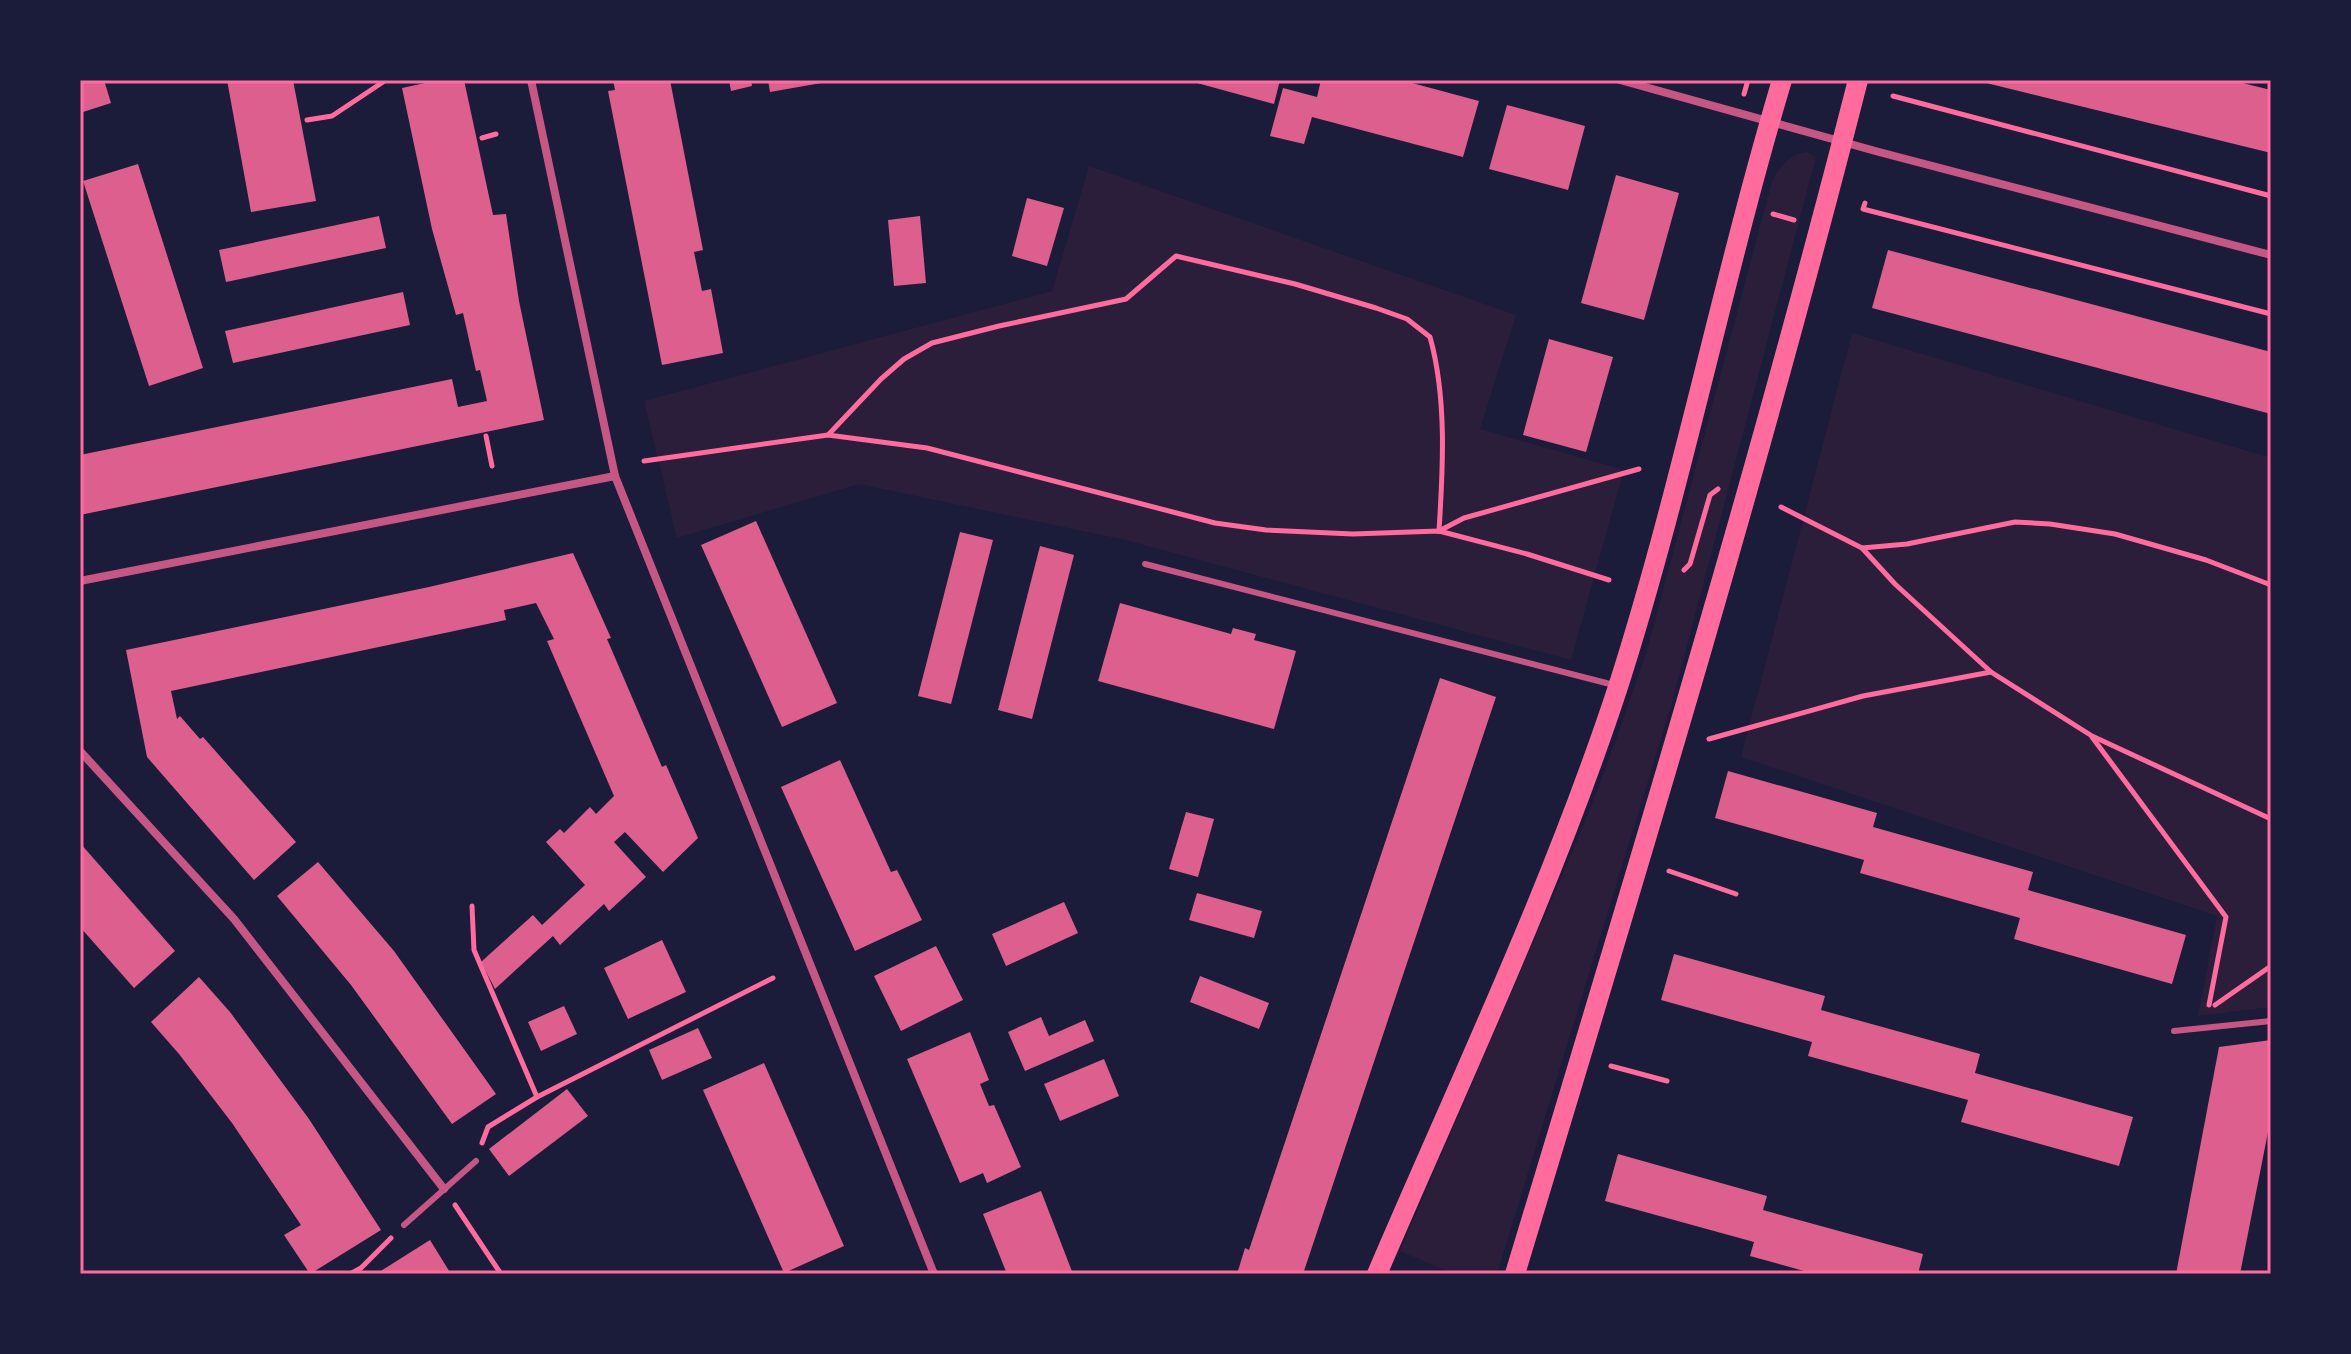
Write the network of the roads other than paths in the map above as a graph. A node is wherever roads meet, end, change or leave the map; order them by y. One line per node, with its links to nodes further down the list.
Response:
1 (531, 80): 8 (street)
2 (1620, 80): 5 (street)
3 (1782, 80): 5 (main road)
4 (1858, 80): 6 (main road)
5 (1770, 121): 6 (street); 11 (main road)
6 (1843, 142): 7 (street); 20 (main road)
7 (2271, 255)
8 (615, 476): 10 (street); 18 (street)
9 (1145, 564): 11 (lane)
10 (80, 581)
11 (1618, 686): 19 (main road)
12 (80, 751): 16 (street)
13 (2271, 1021): 14 (lane)
14 (2174, 1031)
15 (476, 1161): 16 (lane)
16 (444, 1189): 17 (lane)
17 (404, 1225)
18 (934, 1274)
19 (1377, 1274)
20 (1515, 1274)

